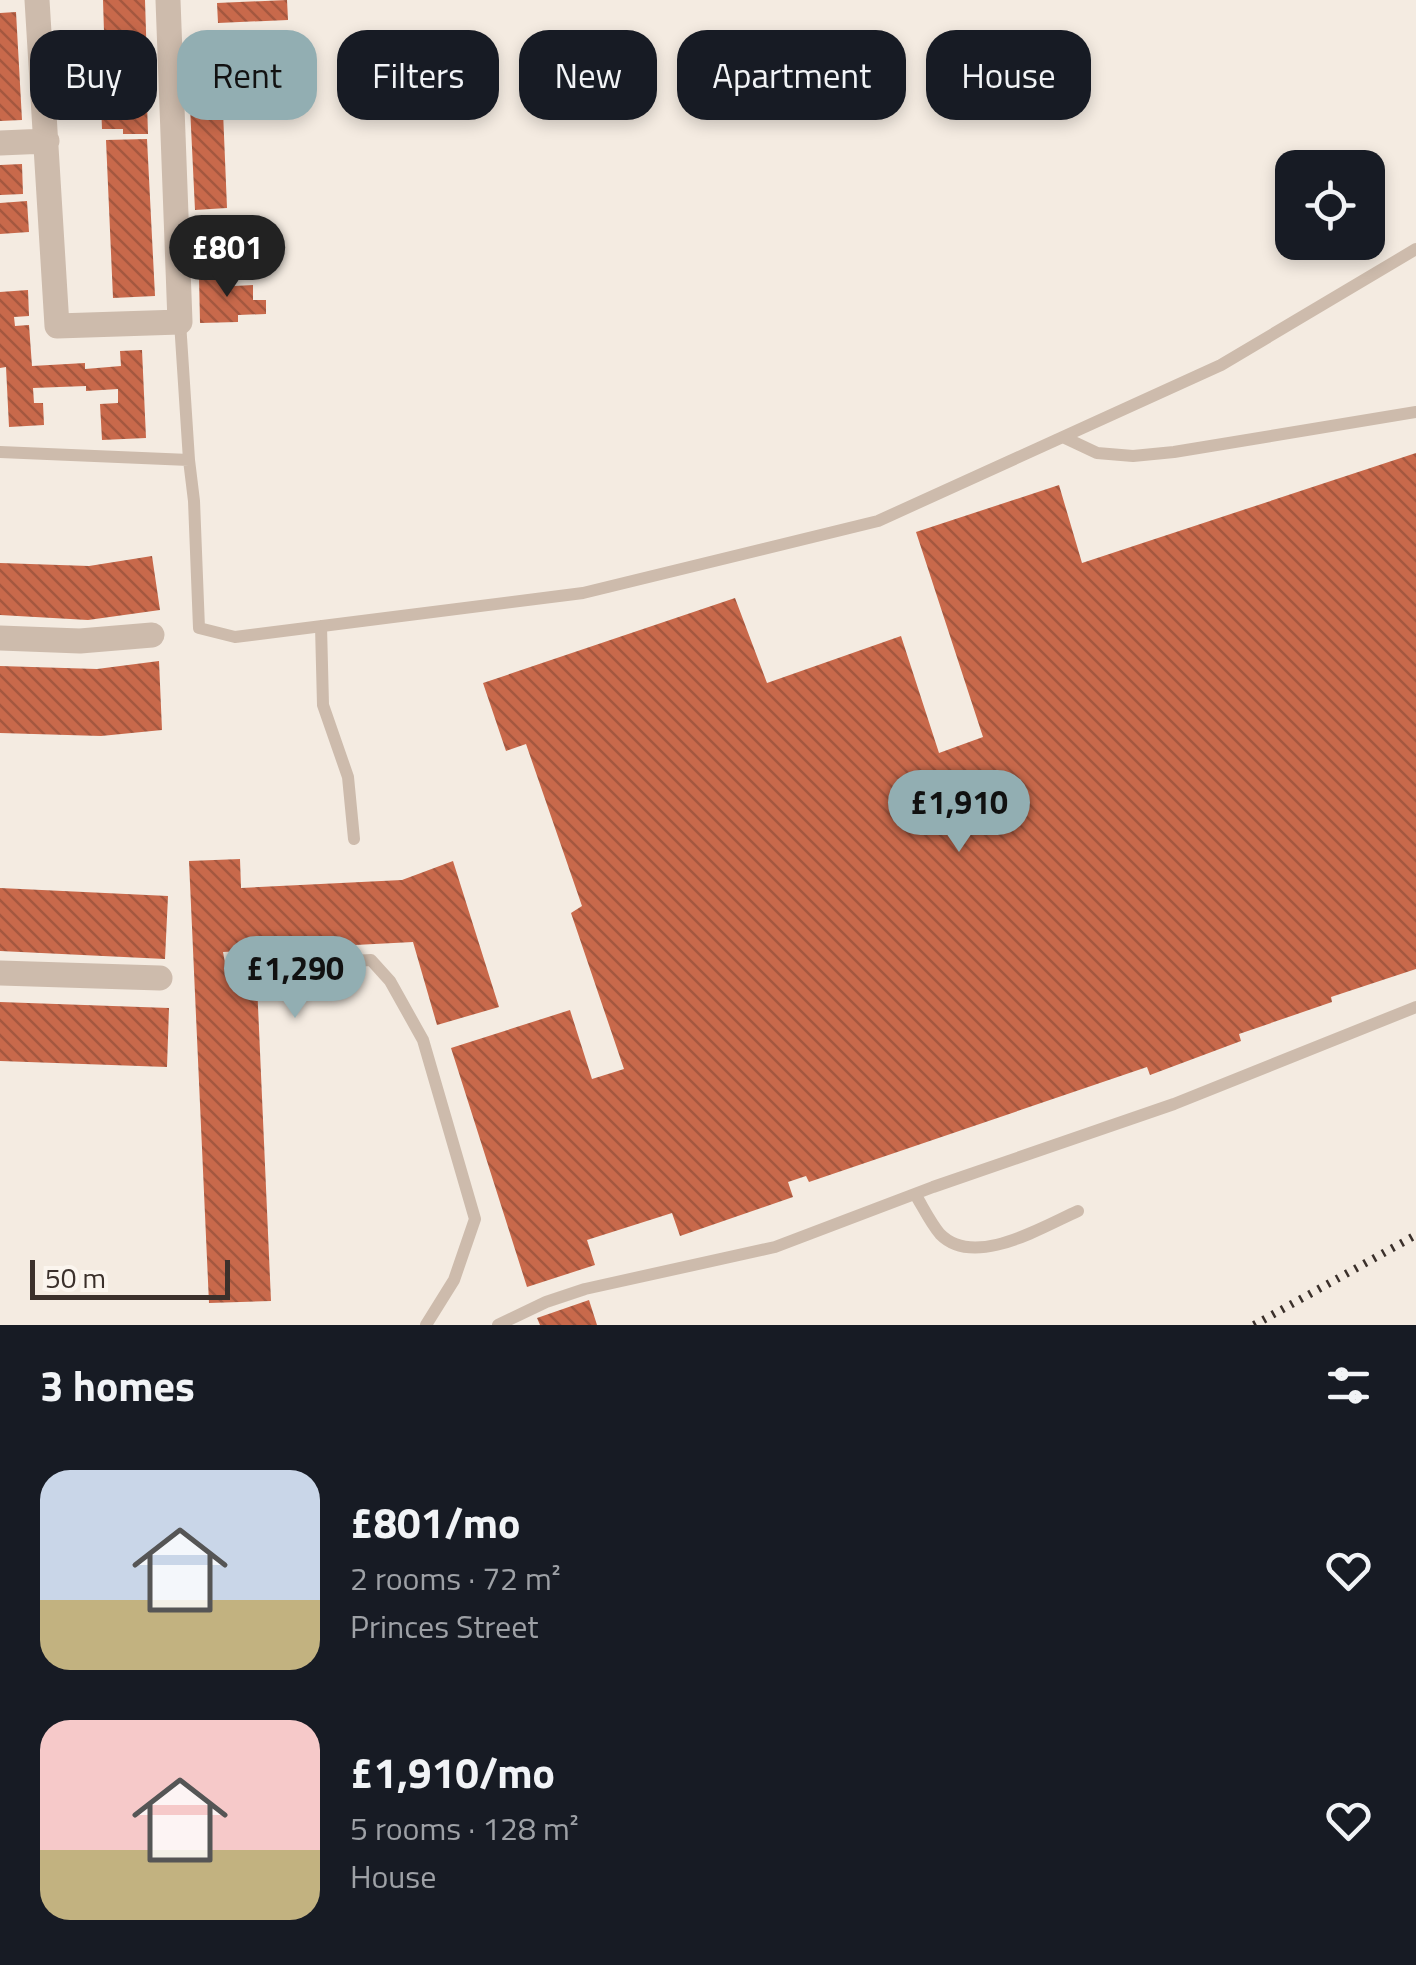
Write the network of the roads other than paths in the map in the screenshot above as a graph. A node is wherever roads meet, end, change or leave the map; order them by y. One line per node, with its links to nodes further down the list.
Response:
1 (38, 0): 3 (street)
2 (168, 0): 6 (street)
3 (47, 140): 4 (street); 6 (street)
4 (0, 142)
5 (1416, 250): 8 (lane)
6 (180, 322): 10 (lane)
7 (1416, 412): 8 (lane)
8 (1063, 437): 11 (lane)
9 (0, 452): 10 (lane)
10 (189, 460): 11 (lane)
11 (321, 626): 14 (lane)
12 (152, 635): 13 (street)
13 (0, 638)
14 (354, 839)
15 (280, 965): 21 (lane)
16 (0, 972): 17 (street)
17 (160, 978)
18 (1416, 1007): 19 (lane)
19 (915, 1194): 20 (lane); 22 (lane)
20 (1078, 1211)
21 (426, 1325)
22 (498, 1325)

